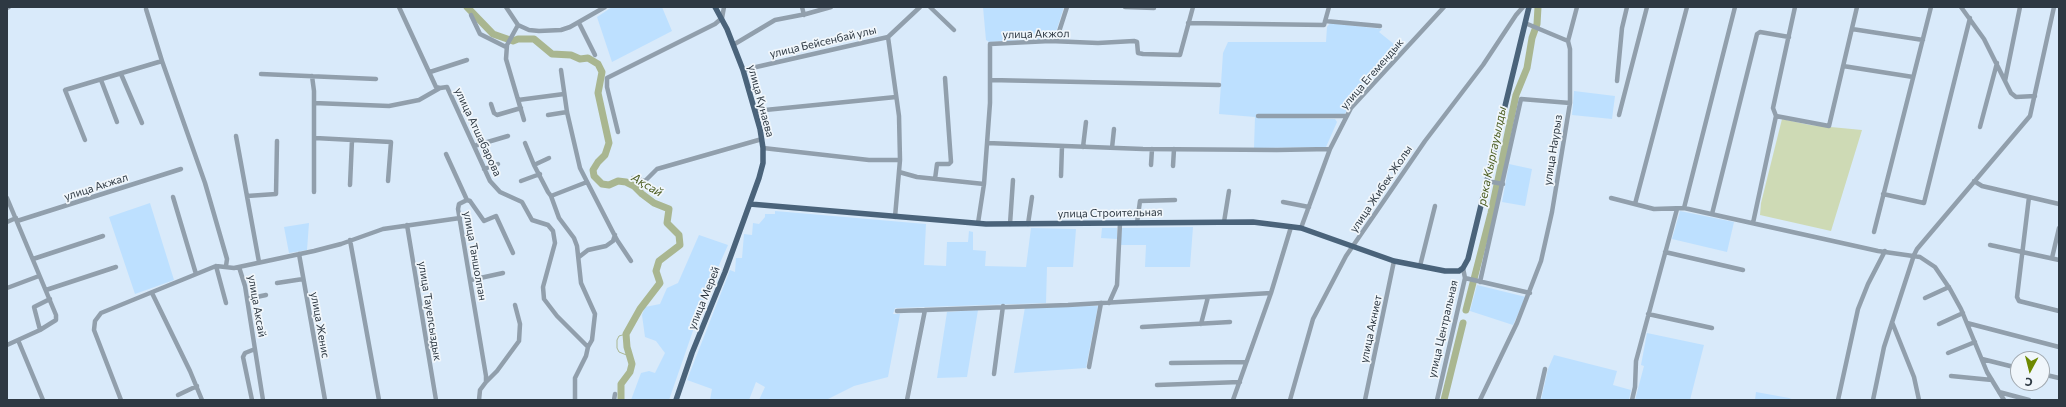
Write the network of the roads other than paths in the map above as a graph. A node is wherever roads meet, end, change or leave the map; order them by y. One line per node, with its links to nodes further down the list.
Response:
1 (399, 7): 56 (street)
2 (506, 7): 38 (street)
3 (604, 7): 35 (street)
4 (715, 7): 32 (main road, улица Кунаева)
5 (724, 7): 32 (street)
6 (802, 7): 30 (street)
7 (831, 7): 30 (street)
8 (920, 7): 42 (street, улица Бейсенбай улы)
9 (930, 7): 41 (street)
10 (1067, 7): 45 (street)
11 (1124, 7): 28 (street)
12 (1193, 7): 36 (street)
13 (1329, 7): 34 (street)
14 (1444, 7): 82 (street, улица Егемендык)
15 (1523, 7): 172 (street, улица Жибек Жолы)
16 (1528, 7): 37 (main road, улица Центральная)
17 (1577, 7): 46 (street, улица Наурыз)
18 (1627, 7): 65 (street)
19 (1647, 7): 80 (street)
20 (1687, 7): 145 (street)
21 (1735, 7): 149 (street)
22 (1795, 7): 43 (street)
23 (1857, 7): 40 (street)
24 (1931, 7): 44 (street)
25 (1961, 7): 33 (street)
26 (2020, 7): 66 (street)
27 (2054, 7): 70 (street)
28 (1154, 8)
29 (146, 9): 51 (street)
30 (804, 14): 47 (street)
31 (471, 16): 48 (street)
32 (722, 18): 47 (main road, улица Кунаева); 90 (street)
33 (1970, 18): 52 (street); 133 (street)
34 (1325, 20): 36 (street); 39 (street)
35 (579, 23): 38 (street); 49 (street)
36 (1188, 23): 45 (street, улица Акжол)
37 (1525, 23): 46 (street); 125 (main road, улица Центральная)
38 (518, 25): 48 (street)
39 (1380, 26)
40 (1852, 29): 44 (street); 53 (street)
41 (954, 30)
42 (888, 37): 55 (street, улица Бейсенбай улы); 71 (street)
43 (1788, 37): 83 (street); 151 (street)
44 (1923, 40): 60 (street)
45 (1056, 41): 64 (street, улица Акжол)
46 (1568, 41): 74 (street, улица Наурыз)
47 (733, 45): 55 (main road, улица Кунаева)
48 (506, 46): 72 (street)
49 (595, 55)
50 (466, 60): 56 (street)
51 (162, 61): 57 (street); 187 (street)
52 (1997, 63): 66 (street); 88 (street)
53 (1843, 66): 60 (street); 83 (street)
54 (561, 70): 69 (street)
55 (743, 70): 77 (main road, улица Кунаева)
56 (430, 72): 68 (street)
57 (121, 74): 63 (street); 87 (street)
58 (261, 74): 59 (street)
59 (312, 76): 62 (street); 73 (street)
60 (1913, 77): 133 (street)
61 (945, 78): 121 (street)
62 (376, 79)
63 (101, 80): 85 (street); 95 (street)
64 (990, 80): 67 (street); 99 (street, улица Акжол)
65 (1617, 81)
66 (2005, 82): 70 (street)
67 (1219, 85)
68 (440, 88): 73 (street); 100 (street, улица Атшабарова)
69 (564, 94): 72 (street); 78 (street)
70 (2035, 96): 126 (street)
71 (896, 97): 77 (street); 110 (street)
72 (518, 100): 76 (street)
73 (314, 103): 93 (street)
74 (1570, 103): 128 (street); 206 (street, улица Наурыз)
75 (491, 104): 76 (street)
76 (521, 108): 84 (street)
77 (755, 111): 94 (main road, улица Кунаева)
78 (567, 112): 79 (street); 127 (street)
79 (548, 115)
80 (1619, 115)
81 (1258, 116): 82 (street)
82 (1346, 116): 107 (street, улица Егемендык)
83 (1776, 116): 158 (street)
84 (524, 120)
85 (117, 122)
86 (1086, 122): 102 (street)
87 (142, 124)
88 (1980, 127)
89 (1114, 129): 104 (street)
90 (618, 132)
91 (236, 136): 134 (street)
92 (508, 136): 100 (street)
93 (315, 138): 96 (street); 132 (street)
94 (762, 139): 103 (main road, улица Кунаева); 120 (street)
95 (85, 140)
96 (352, 140): 123 (street); 130 (street)
97 (277, 141): 134 (street)
98 (525, 143): 112 (street)
99 (987, 143): 101 (street); 129 (street, улица Акжол)
100 (474, 146): 115 (street, улица Атшабарова)
101 (1062, 146): 102 (street); 119 (street)
102 (1083, 147): 104 (street)
103 (763, 148): 110 (street); 144 (main road, улица Кунаева)
104 (1112, 148): 105 (street)
105 (1152, 149): 106 (street); 113 (street)
106 (1174, 149): 107 (street); 114 (street)
107 (1330, 149): 148 (street, улица Егемендык)
108 (446, 154): 141 (street)
109 (550, 158): 112 (street)
110 (900, 160): 117 (street)
111 (498, 164): 115 (street)
112 (534, 164): 118 (street)
113 (1151, 165)
114 (1173, 166)
115 (484, 168): 233 (street, улица Атшабарова)
116 (181, 169): 154 (street, улица Акжал)
117 (899, 172): 121 (street); 152 (street)
118 (540, 174): 124 (street); 135 (street)
119 (1061, 176)
120 (633, 178)
121 (935, 179): 129 (street)
122 (1013, 180): 160 (street)
123 (388, 181)
124 (521, 181)
125 (1489, 181): 128 (street); 191 (main road, улица Центральная)
126 (1974, 181): 138 (street); 178 (street)
127 (587, 182): 135 (street); 168 (street)
128 (1502, 183): 199 (street)
129 (984, 184): 159 (street, улица Акжол)
130 (350, 185)
131 (1229, 191): 156 (street)
132 (314, 192)
133 (1883, 194): 167 (street)
134 (247, 196): 185 (street)
135 (551, 196): 179 (street)
136 (173, 197): 194 (street)
137 (1032, 197): 161 (street)
138 (2029, 197): 146 (street); 175 (street)
139 (7, 198): 154 (street)
140 (1611, 198): 145 (street)
141 (467, 200): 153 (street, улица Таншолпан); 176 (street, улица Таншолпан)
142 (1175, 200): 157 (street)
143 (1283, 202): 148 (street)
144 (750, 204): 152 (main road, улица Строительная); 264 (main road, улица Мерей)
145 (1635, 204): 150 (street)
146 (2059, 204)
147 (1435, 206): 188 (street)
148 (1309, 207): 165 (street, улица Егемендык)
149 (1684, 208): 150 (street); 151 (street)
150 (1677, 209): 174 (street)
151 (1712, 214): 158 (street)
152 (896, 217): 159 (main road, улица Строительная)
153 (460, 218): 163 (street); 198 (street, улица Таншолпан)
154 (17, 220): 155 (street, улица Акжал); 181 (street)
155 (7, 222)
156 (1224, 222): 157 (main road, улица Строительная); 164 (main road, улица Строительная)
157 (1137, 223): 162 (main road, улица Строительная)
158 (1753, 223): 173 (street)
159 (978, 224): 160 (main road, улица Строительная)
160 (1010, 224): 161 (main road, улица Строительная)
161 (1028, 224): 162 (main road, улица Строительная)
162 (1120, 224): 214 (street)
163 (408, 225): 170 (street); 260 (street, улица Тауелсыздык)
164 (1291, 227): 165 (main road, улица Строительная); 205 (street)
165 (1301, 228): 172 (main road, улица Строительная)
166 (2059, 228): 180 (street)
167 (1874, 232)
168 (615, 235): 179 (street); 183 (street)
169 (102, 236): 181 (street)
170 (350, 240): 177 (street); 259 (street)
171 (1990, 245): 175 (street)
172 (1354, 247): 184 (main road, улица Строительная); 267 (street, улица Жибек Жолы)
173 (1885, 251): 178 (street); 273 (street)
174 (1665, 252): 192 (street); 220 (street)
175 (2024, 252): 180 (street); 219 (street)
176 (514, 253)
177 (299, 254): 185 (street); 197 (street, улица Женис)
178 (1914, 255): 201 (street); 223 (street)
179 (579, 257): 233 (street)
180 (2052, 258): 182 (street)
181 (33, 259): 195 (street)
182 (2059, 260)
183 (630, 261)
184 (1394, 261): 188 (main road, улица Строительная); 268 (street, улица Акниет)
185 (259, 262): 190 (street)
186 (216, 266): 187 (street); 194 (street); 212 (street)
187 (226, 266): 190 (street)
188 (1420, 266): 191 (main road, улица Строительная)
189 (116, 267): 203 (street)
190 (239, 267): 211 (street, улица Аксай)
191 (1463, 268): 196 (street, улица Центральная)
192 (1743, 270)
193 (503, 273): 198 (street)
194 (196, 274): 204 (street)
195 (40, 276): 202 (street); 203 (street)
196 (1466, 278): 199 (street); 269 (street, улица Центральная)
197 (303, 279): 200 (street); 258 (street, улица Женис)
198 (471, 280): 246 (street, улица Таншолпан)
199 (1477, 281): 206 (street)
200 (277, 283)
201 (1949, 287): 209 (street); 221 (street)
202 (7, 288)
203 (46, 290): 210 (street)
204 (152, 293): 248 (street); 254 (street)
205 (1271, 293): 208 (street); 238 (street)
206 (1530, 294): 270 (street, улица Наурыз)
207 (266, 295): 211 (street)
208 (1208, 297): 214 (street); 225 (street)
209 (1925, 298)
210 (50, 299): 229 (street); 229 (street)
211 (247, 299): 235 (street, улица Аксай)
212 (226, 302)
213 (1101, 303): 214 (street); 216 (street); 241 (street)
214 (1109, 303)
215 (515, 305): 246 (street)
216 (1003, 306): 217 (street); 243 (street)
217 (925, 310): 218 (street); 265 (street)
218 (897, 311)
219 (2059, 311)
220 (1648, 314): 228 (street); 272 (street)
221 (1963, 314): 224 (street); 226 (street)
222 (1230, 322): 225 (street)
223 (1892, 322): 274 (street); 275 (street)
224 (1967, 323): 231 (street); 234 (street)
225 (1201, 324): 227 (street)
226 (1939, 324)
227 (1142, 327)
228 (1712, 328)
229 (40, 330): 230 (street)
230 (18, 340): 232 (street); 253 (street)
231 (1975, 342): 236 (street); 237 (street)
232 (7, 345)
233 (588, 347): 262 (street)
234 (2059, 347)
235 (255, 349): 256 (street, улица Аксай); 257 (street, улица Аксай)
236 (1948, 353)
237 (1982, 358): 240 (street); 245 (street)
238 (1246, 362): 239 (street); 247 (street)
239 (1171, 363)
240 (2010, 366)
241 (1089, 367)
242 (1545, 369): 271 (street)
243 (994, 374)
244 (1951, 376): 245 (street)
245 (1992, 380): 250 (street)
246 (486, 382): 261 (street, улица Таншолпан)
247 (1240, 382): 249 (street); 266 (street)
248 (197, 386): 252 (street); 255 (street)
249 (1157, 386)
250 (1999, 392): 276 (street); 277 (street)
251 (615, 394): 263 (street)
252 (178, 395)
253 (43, 400)
254 (121, 400)
255 (202, 400)
256 (252, 400)
257 (263, 400)
258 (324, 400)
259 (379, 400)
260 (436, 400)
261 (479, 400)
262 (575, 400)
263 (614, 400)
264 (676, 400)
265 (907, 400)
266 (1233, 400)
267 (1290, 400)
268 (1365, 400)
269 (1437, 400)
270 (1480, 400)
271 (1538, 400)
272 (1632, 400)
273 (1838, 400)
274 (1873, 400)
275 (1919, 400)
276 (2004, 400)
277 (2029, 400)

